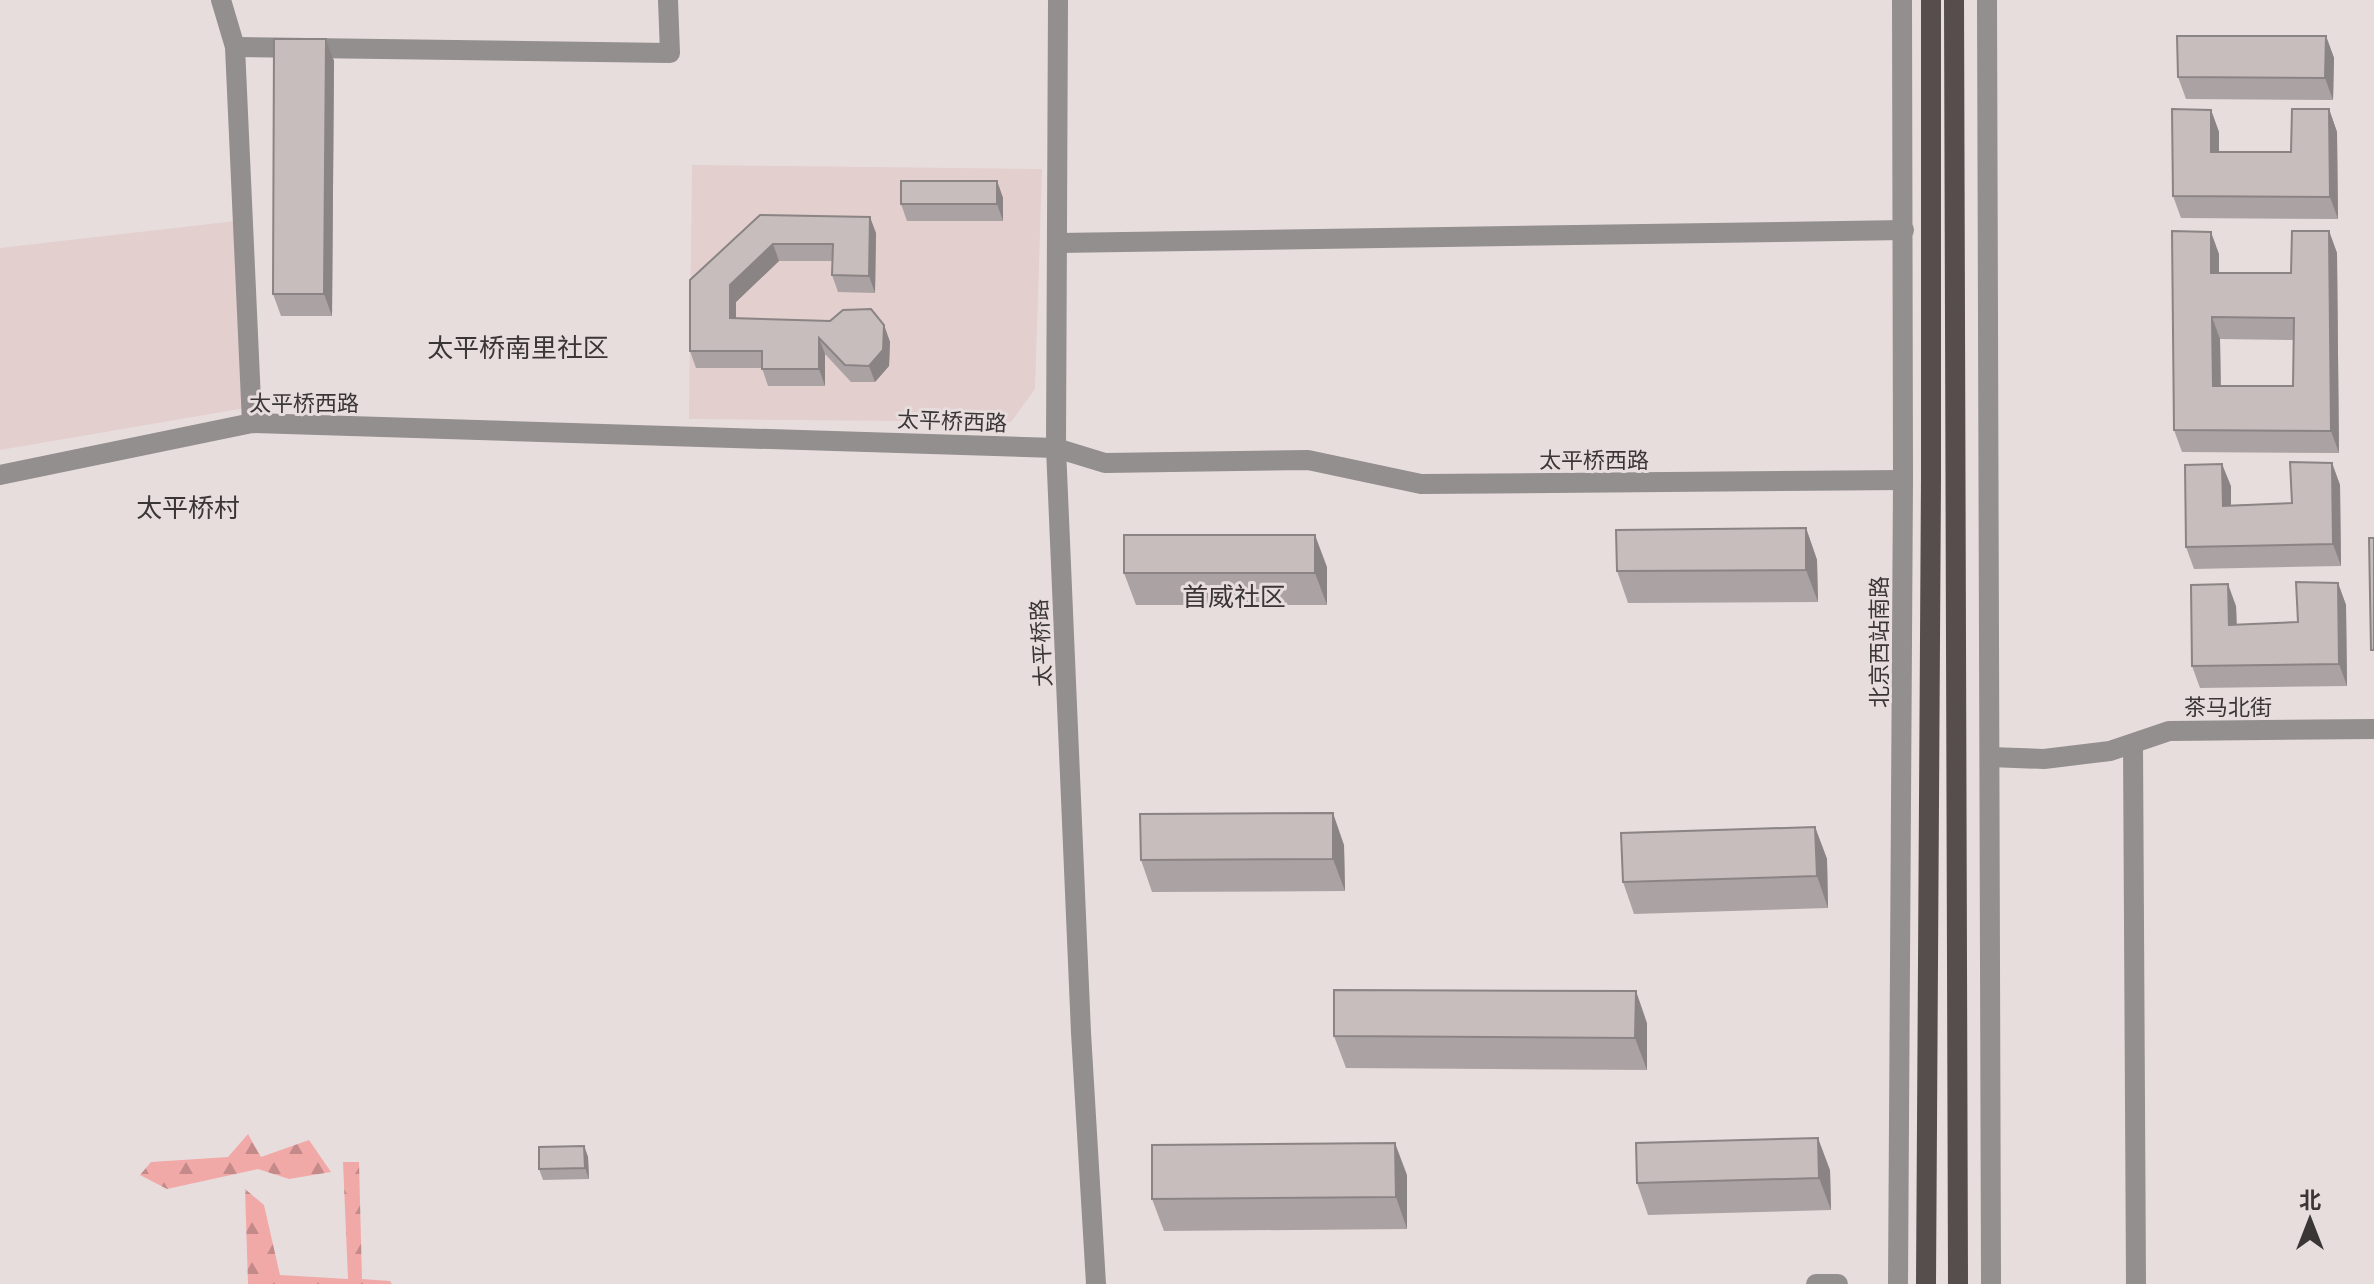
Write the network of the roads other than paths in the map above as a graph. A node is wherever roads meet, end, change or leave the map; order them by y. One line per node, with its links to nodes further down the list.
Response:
1 (221, 0): 8 (street)
2 (668, 0): 8 (street)
3 (1058, 0): 10 (street, 太平桥路)
4 (1902, 0): 9 (street, 北京西站南路)
5 (1931, 0): 22 (main road)
6 (1954, 0): 23 (main road)
7 (1987, 0): 17 (street)
8 (235, 47): 11 (street)
9 (1904, 230): 10 (street); 14 (street, 北京西站南路)
10 (1058, 243): 12 (street, 太平桥路)
11 (252, 423): 12 (street, 太平桥西路); 13 (street, 太平桥西路)
12 (1056, 448): 14 (street, 太平桥西路); 18 (street, 太平桥路)
13 (0, 475)
14 (1903, 480): 21 (street, 北京西站南路)
15 (2374, 729): 16 (street, 茶马北街)
16 (2133, 744): 17 (street, 茶马北街); 25 (street)
17 (1990, 757): 24 (street)
18 (1096, 1284)
19 (1816, 1284): 20 (street)
20 (1838, 1284)
21 (1898, 1284)
22 (1926, 1284)
23 (1958, 1284)
24 (1991, 1284)
25 (2136, 1284)

